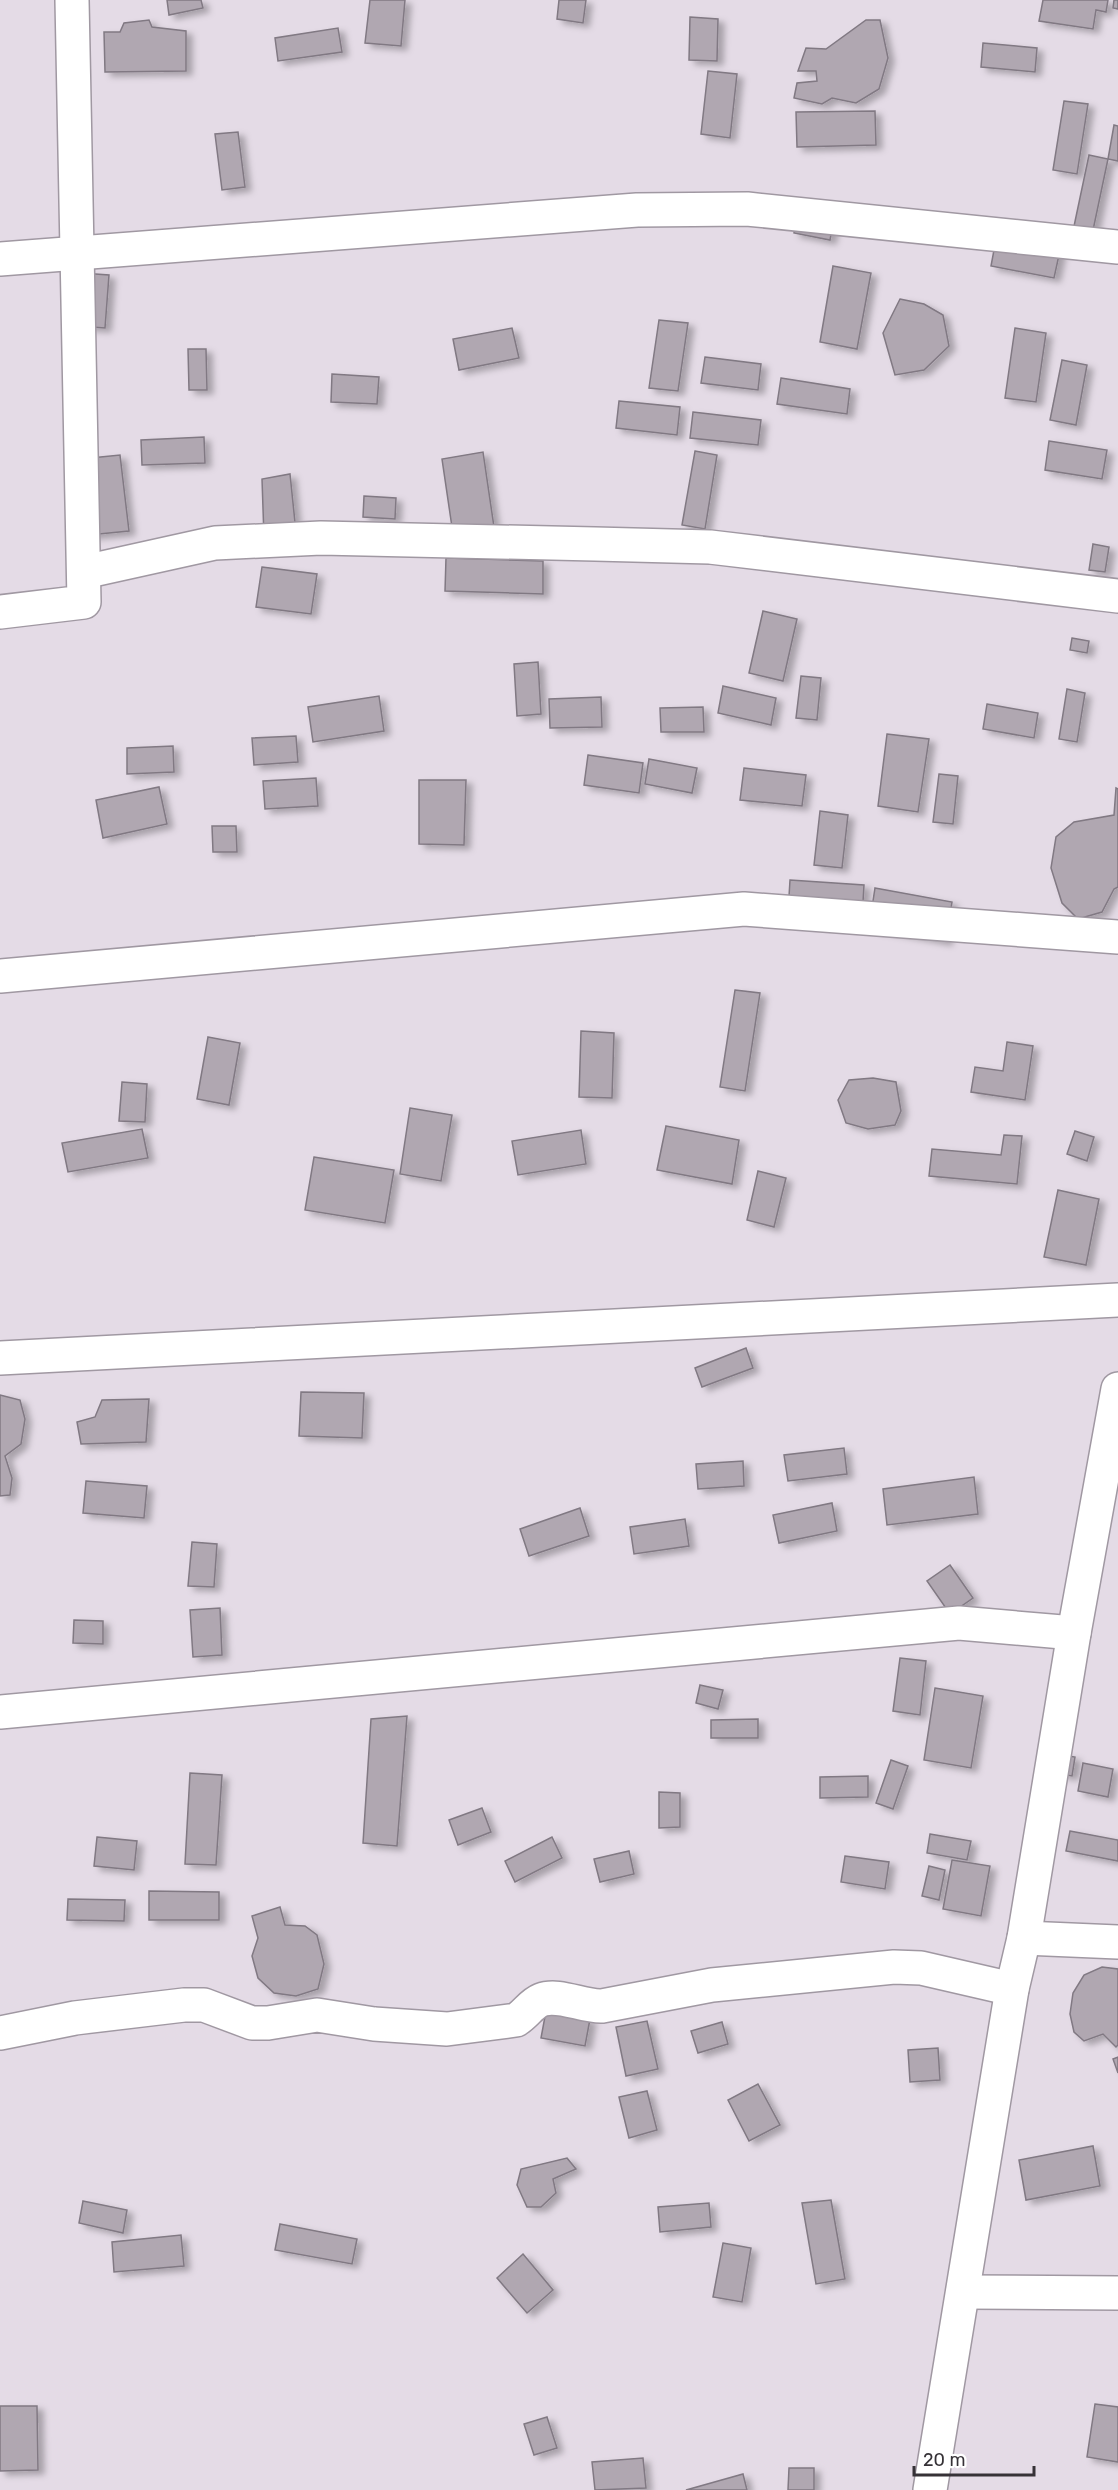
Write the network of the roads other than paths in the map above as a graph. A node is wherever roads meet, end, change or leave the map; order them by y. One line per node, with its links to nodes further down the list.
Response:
1 (72, 0): 3 (street)
2 (1118, 247): 3 (street)
3 (77, 253): 4 (street); 5 (street)
4 (0, 259)
5 (84, 572): 6 (street); 7 (street)
6 (1118, 596)
7 (0, 612)
8 (1118, 937): 9 (street)
9 (0, 976)
10 (1118, 1300): 11 (street)
11 (0, 1358)
12 (1118, 1389): 13 (street)
13 (1074, 1633): 14 (street); 15 (street)
14 (0, 1712)
15 (1023, 1938): 16 (street); 17 (street)
16 (1118, 1942)
17 (1012, 1989): 18 (street); 19 (street)
18 (0, 2033)
19 (963, 2292): 20 (street); 21 (street)
20 (1118, 2293)
21 (930, 2490)

